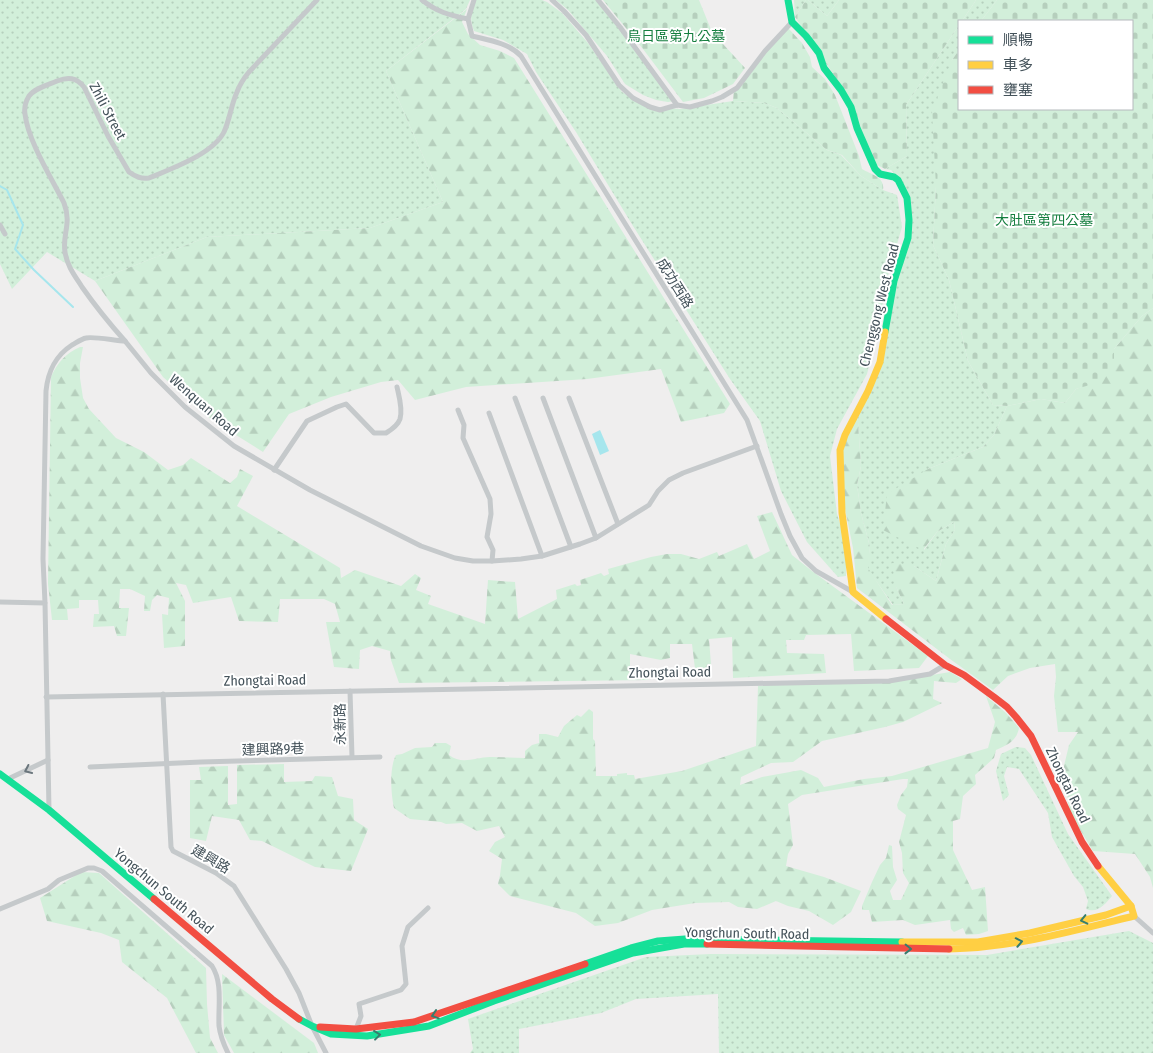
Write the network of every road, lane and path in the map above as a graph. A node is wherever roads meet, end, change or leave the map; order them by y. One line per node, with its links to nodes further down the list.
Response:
1 (318, 0): 12 (street, Zhili Street)
2 (422, 0): 7 (street)
3 (474, 0): 7 (street)
4 (552, 0): 9 (street)
5 (598, 0): 9 (street)
6 (788, 0): 8 (street)
7 (468, 19): 19 (street, 成功西路)
8 (792, 22): 9 (street); 26 (street, Chenggong West Road)
9 (677, 105)
10 (0, 225): 11 (street)
11 (4, 234)
12 (125, 341): 20 (street, Wenquan Road); 28 (street)
13 (397, 387): 20 (street)
14 (515, 398): 23 (street)
15 (543, 398): 22 (street)
16 (569, 398): 21 (street)
17 (458, 410): 25 (street)
18 (489, 413): 24 (street)
19 (757, 446): 21 (street, Wenquan Road); 26 (street, 成功西路)
20 (274, 470): 25 (street, Wenquan Road)
21 (618, 524): 22 (street, Wenquan Road)
22 (596, 538): 23 (street, Wenquan Road)
23 (571, 547): 24 (street, Wenquan Road)
24 (542, 556): 25 (street, Wenquan Road)
25 (492, 562)
26 (853, 592): 29 (street)
27 (0, 602): 28 (street)
28 (45, 603): 32 (street)
29 (945, 665): 30 (street, Zhongtai Road); 41 (street, Zhongtai Road)
30 (350, 691): 31 (street, Zhongtai Road); 34 (street, 永新路)
31 (163, 694): 32 (street, Zhongtai Road); 36 (street, 建興路)
32 (46, 697): 35 (street)
33 (380, 756): 34 (street, 建興路9巷)
34 (352, 757): 36 (street, 建興路9巷)
35 (48, 760): 39 (street, one-way to 39); 40 (street)
36 (166, 764): 37 (street, 建興路9巷); 48 (street, 建興路)
37 (90, 767)
38 (0, 774): 39 (street, Yongchun South Road)
39 (8, 779): 40 (street, Yongchun South Road)
40 (49, 810): 48 (street, Yongchun South Road)
41 (1131, 906): 44 (street, Zhongtai Road); 46 (street, Yongchun South Road, one-way to 46)
42 (428, 908): 49 (street)
43 (0, 909): 50 (street)
44 (1134, 916): 45 (street); 46 (street, Yongchun South Road, one-way to 44)
45 (1153, 933)
46 (935, 946): 47 (street, Yongchun South Road)
47 (632, 950): 48 (street, Yongchun South Road, one-way to 47); 49 (street, Yongchun South Road, one-way to 49)
48 (312, 1026): 49 (street, Yongchun South Road); 51 (street)
49 (356, 1029)
50 (228, 1053)
51 (326, 1053)

